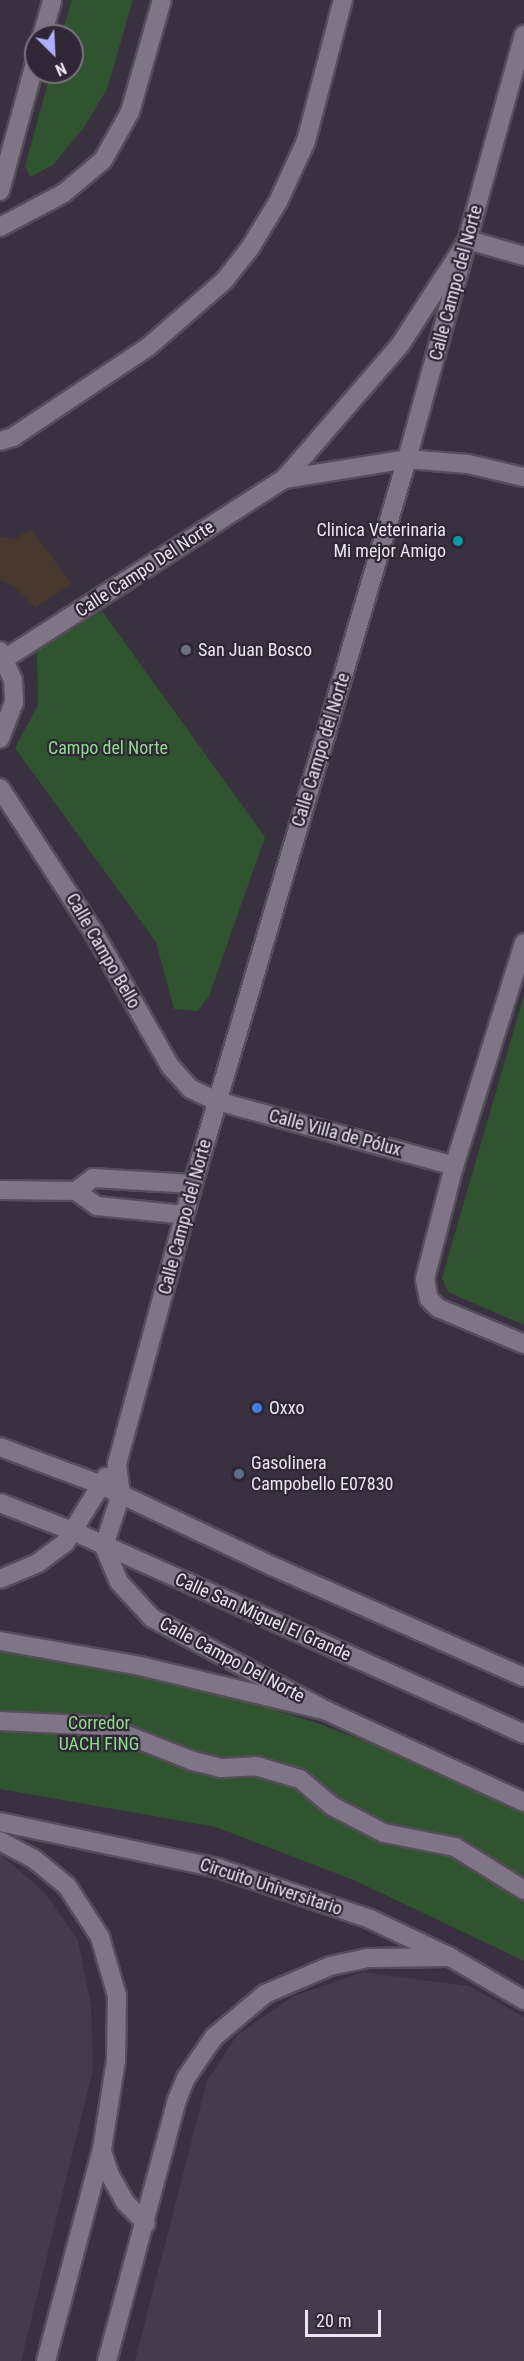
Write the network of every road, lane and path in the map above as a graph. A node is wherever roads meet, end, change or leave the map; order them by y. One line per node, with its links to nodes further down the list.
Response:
1 (52, 0): 4 (street)
2 (162, 0): 8 (street)
3 (343, 0): 11 (street)
4 (45, 24)
5 (524, 35): 9 (street, Calle Campo del Norte)
6 (29, 84): 7 (street)
7 (0, 191)
8 (0, 226)
9 (468, 240): 10 (street); 12 (street, Calle Campo del Norte); 14 (street, Calle Campo Del Norte)
10 (524, 256)
11 (0, 441)
12 (407, 459): 13 (street, Calle Campo Del Norte); 14 (street, Calle Campo Del Norte); 19 (street, Calle Campo del Norte)
13 (524, 477)
14 (284, 479): 15 (street, Calle Campo Del Norte)
15 (3, 655): 16 (street)
16 (0, 738)
17 (0, 789): 19 (street, Calle Campo Bello)
18 (523, 947): 20 (street)
19 (217, 1101): 20 (street, Calle Villa de Pólux); 21 (street, Calle Campo del Norte)
20 (454, 1166): 25 (street)
21 (193, 1184): 23 (street); 24 (street, Calle Campo del Norte)
22 (0, 1190): 23 (street)
23 (76, 1191): 24 (street)
24 (185, 1215): 27 (street, Calle Campo del Norte)
25 (524, 1344)
26 (0, 1447): 28 (street)
27 (117, 1464): 28 (street, Calle Campo del Norte); 29 (street, Calle Campo del Norte)
28 (99, 1484): 29 (street); 31 (street, Calle Campo del Norte)
29 (121, 1494): 32 (street, Calle Campo del Norte); 35 (street)
30 (0, 1503): 31 (street, Calle San Miguel El Grande)
31 (75, 1532): 32 (street, Calle San Miguel El Grande); 33 (street)
32 (104, 1546): 36 (street, Calle Campo Del Norte); 38 (street, Calle San Miguel El Grande)
33 (0, 1579)
34 (0, 1641): 36 (street)
35 (524, 1677)
36 (327, 1711): 39 (street)
37 (0, 1721): 42 (street)
38 (524, 1734)
39 (524, 1802)
40 (0, 1822): 43 (street, Circuito Universitario)
41 (0, 1841): 45 (street)
42 (524, 1890)
43 (450, 1957): 44 (street, Circuito Universitario); 46 (street)
44 (524, 2000)
45 (102, 2149): 46 (street); 47 (street)
46 (146, 2224): 48 (street)
47 (46, 2361)
48 (107, 2361)

